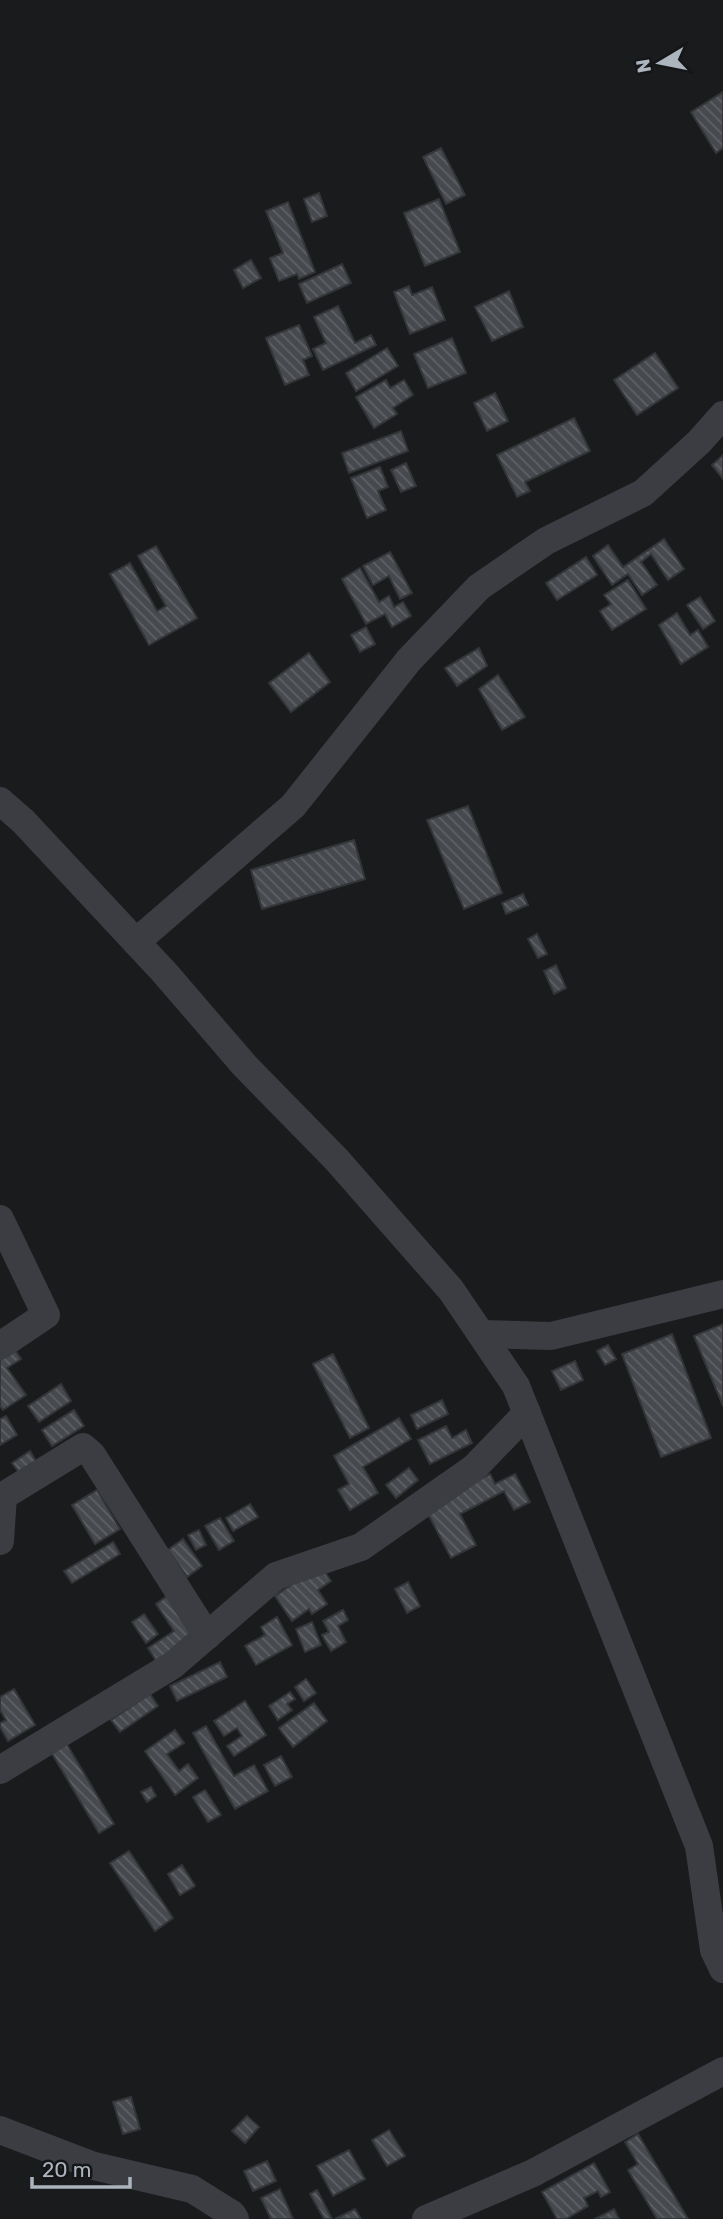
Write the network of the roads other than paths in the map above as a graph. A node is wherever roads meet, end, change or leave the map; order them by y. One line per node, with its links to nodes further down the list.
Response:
1 (723, 415): 3 (street)
2 (0, 801): 3 (street)
3 (136, 942): 6 (street)
4 (0, 1219): 7 (street)
5 (723, 1294): 6 (street)
6 (481, 1334): 8 (street)
7 (0, 1346)
8 (527, 1413): 10 (street); 12 (street)
9 (1, 1523): 10 (street)
10 (207, 1636): 11 (street)
11 (0, 1770)
12 (723, 1969)
13 (723, 2071): 16 (street)
14 (0, 2130): 15 (street)
15 (235, 2219)
16 (426, 2219)

